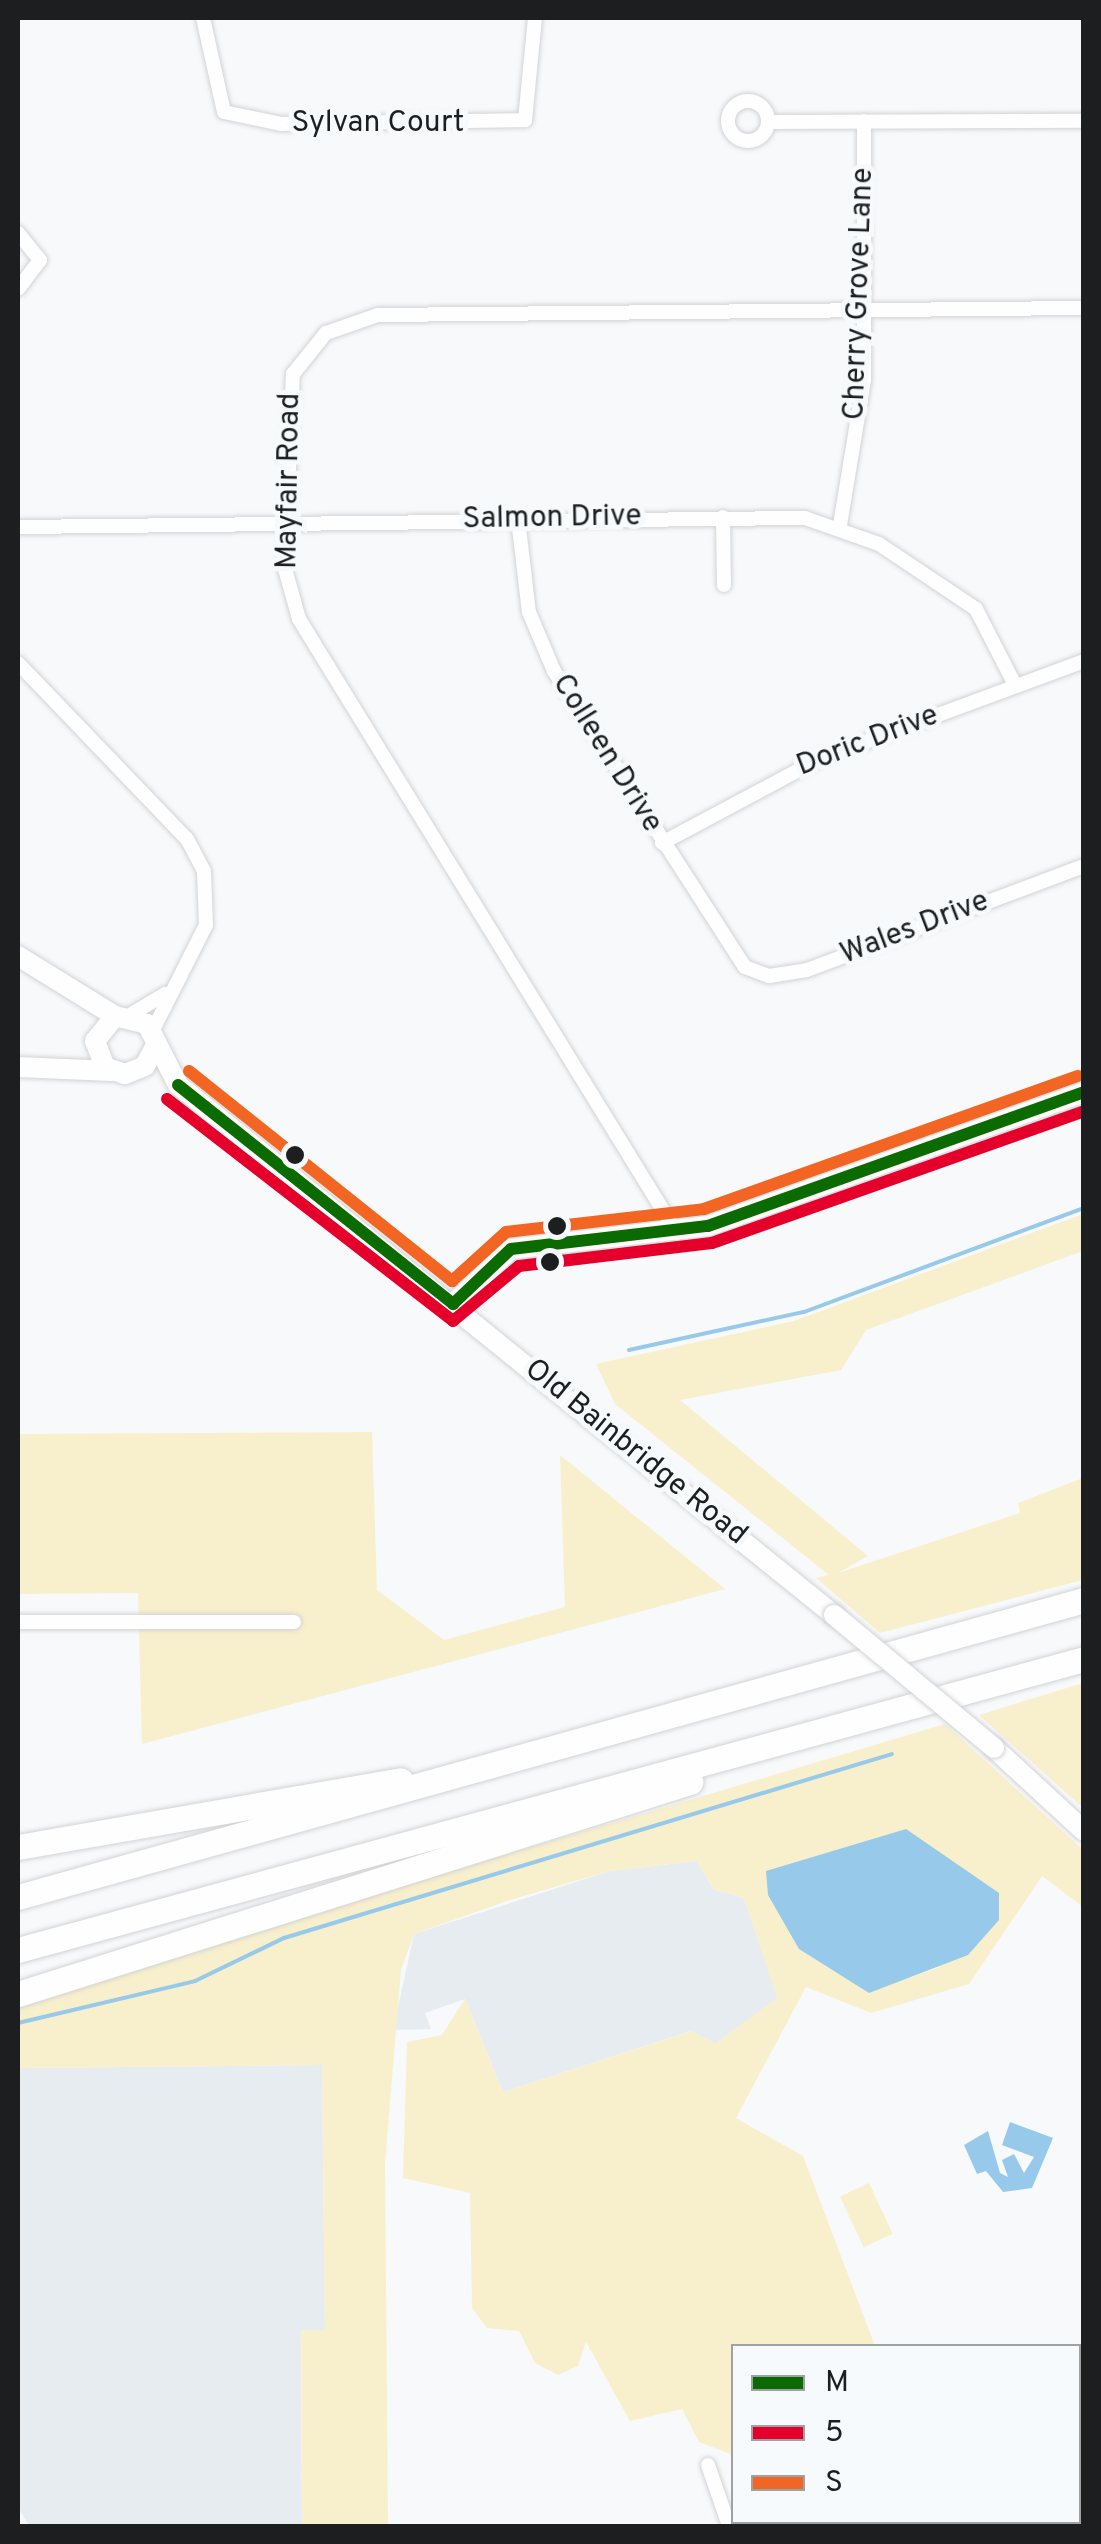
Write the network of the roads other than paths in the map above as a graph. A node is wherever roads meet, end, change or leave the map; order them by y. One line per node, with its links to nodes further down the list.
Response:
1 (203, 18): 2 (street, Sylvan Court)
2 (536, 18)
3 (864, 121): 4 (street); 5 (street); 9 (street, Cherry Grove Lane)
4 (768, 122)
5 (1084, 122)
6 (18, 233): 7 (street)
7 (18, 289)
8 (1084, 308): 9 (street, Mayfair Road)
9 (864, 310): 12 (street, Mayfair Road); 13 (street, Cherry Grove Lane)
10 (724, 517): 11 (street, Salmon Drive); 13 (street, Salmon Drive); 15 (street)
11 (518, 519): 12 (street, Salmon Drive); 19 (street, Colleen Drive)
12 (286, 522): 14 (street, Salmon Drive); 34 (street, Mayfair Road)
13 (840, 524): 18 (street, Salmon Drive)
14 (18, 527)
15 (724, 585)
16 (1084, 661): 18 (street, Doric Drive)
17 (18, 663): 23 (street)
18 (1015, 686): 19 (street, Doric Drive)
19 (662, 844): 22 (street, Colleen Drive)
20 (1084, 866): 22 (street, Wales Drive)
21 (18, 956): 24 (main road)
22 (745, 967)
23 (165, 993): 25 (street); 26 (street)
24 (71, 998): 25 (main road); 27 (main road)
25 (122, 1016): 26 (main road); 27 (main road)
26 (154, 1040): 29 (main road); 32 (main road, Old Bainbridge Road)
27 (96, 1041): 30 (main road); 31 (main road)
28 (18, 1067): 31 (main road)
29 (139, 1070): 30 (main road); 32 (main road, Old Bainbridge Road)
30 (111, 1071): 31 (main road)
31 (54, 1072)
32 (178, 1085): 35 (main road, Old Bainbridge Road)
33 (1084, 1092): 34 (main road)
34 (677, 1234): 35 (main road)
35 (453, 1304): 42 (main road, Old Bainbridge Road, bridge)
36 (1084, 1600): 41 (highway)
37 (18, 1622): 38 (street)
38 (294, 1622)
39 (1084, 1659): 40 (highway)
40 (810, 1736): 45 (highway); 46 (highway)
41 (450, 1778): 43 (highway); 44 (highway)
42 (1084, 1831)
43 (18, 1847)
44 (18, 1897)
45 (18, 1950)
46 (18, 1994)
47 (708, 2466): 48 (street)
48 (729, 2526)

